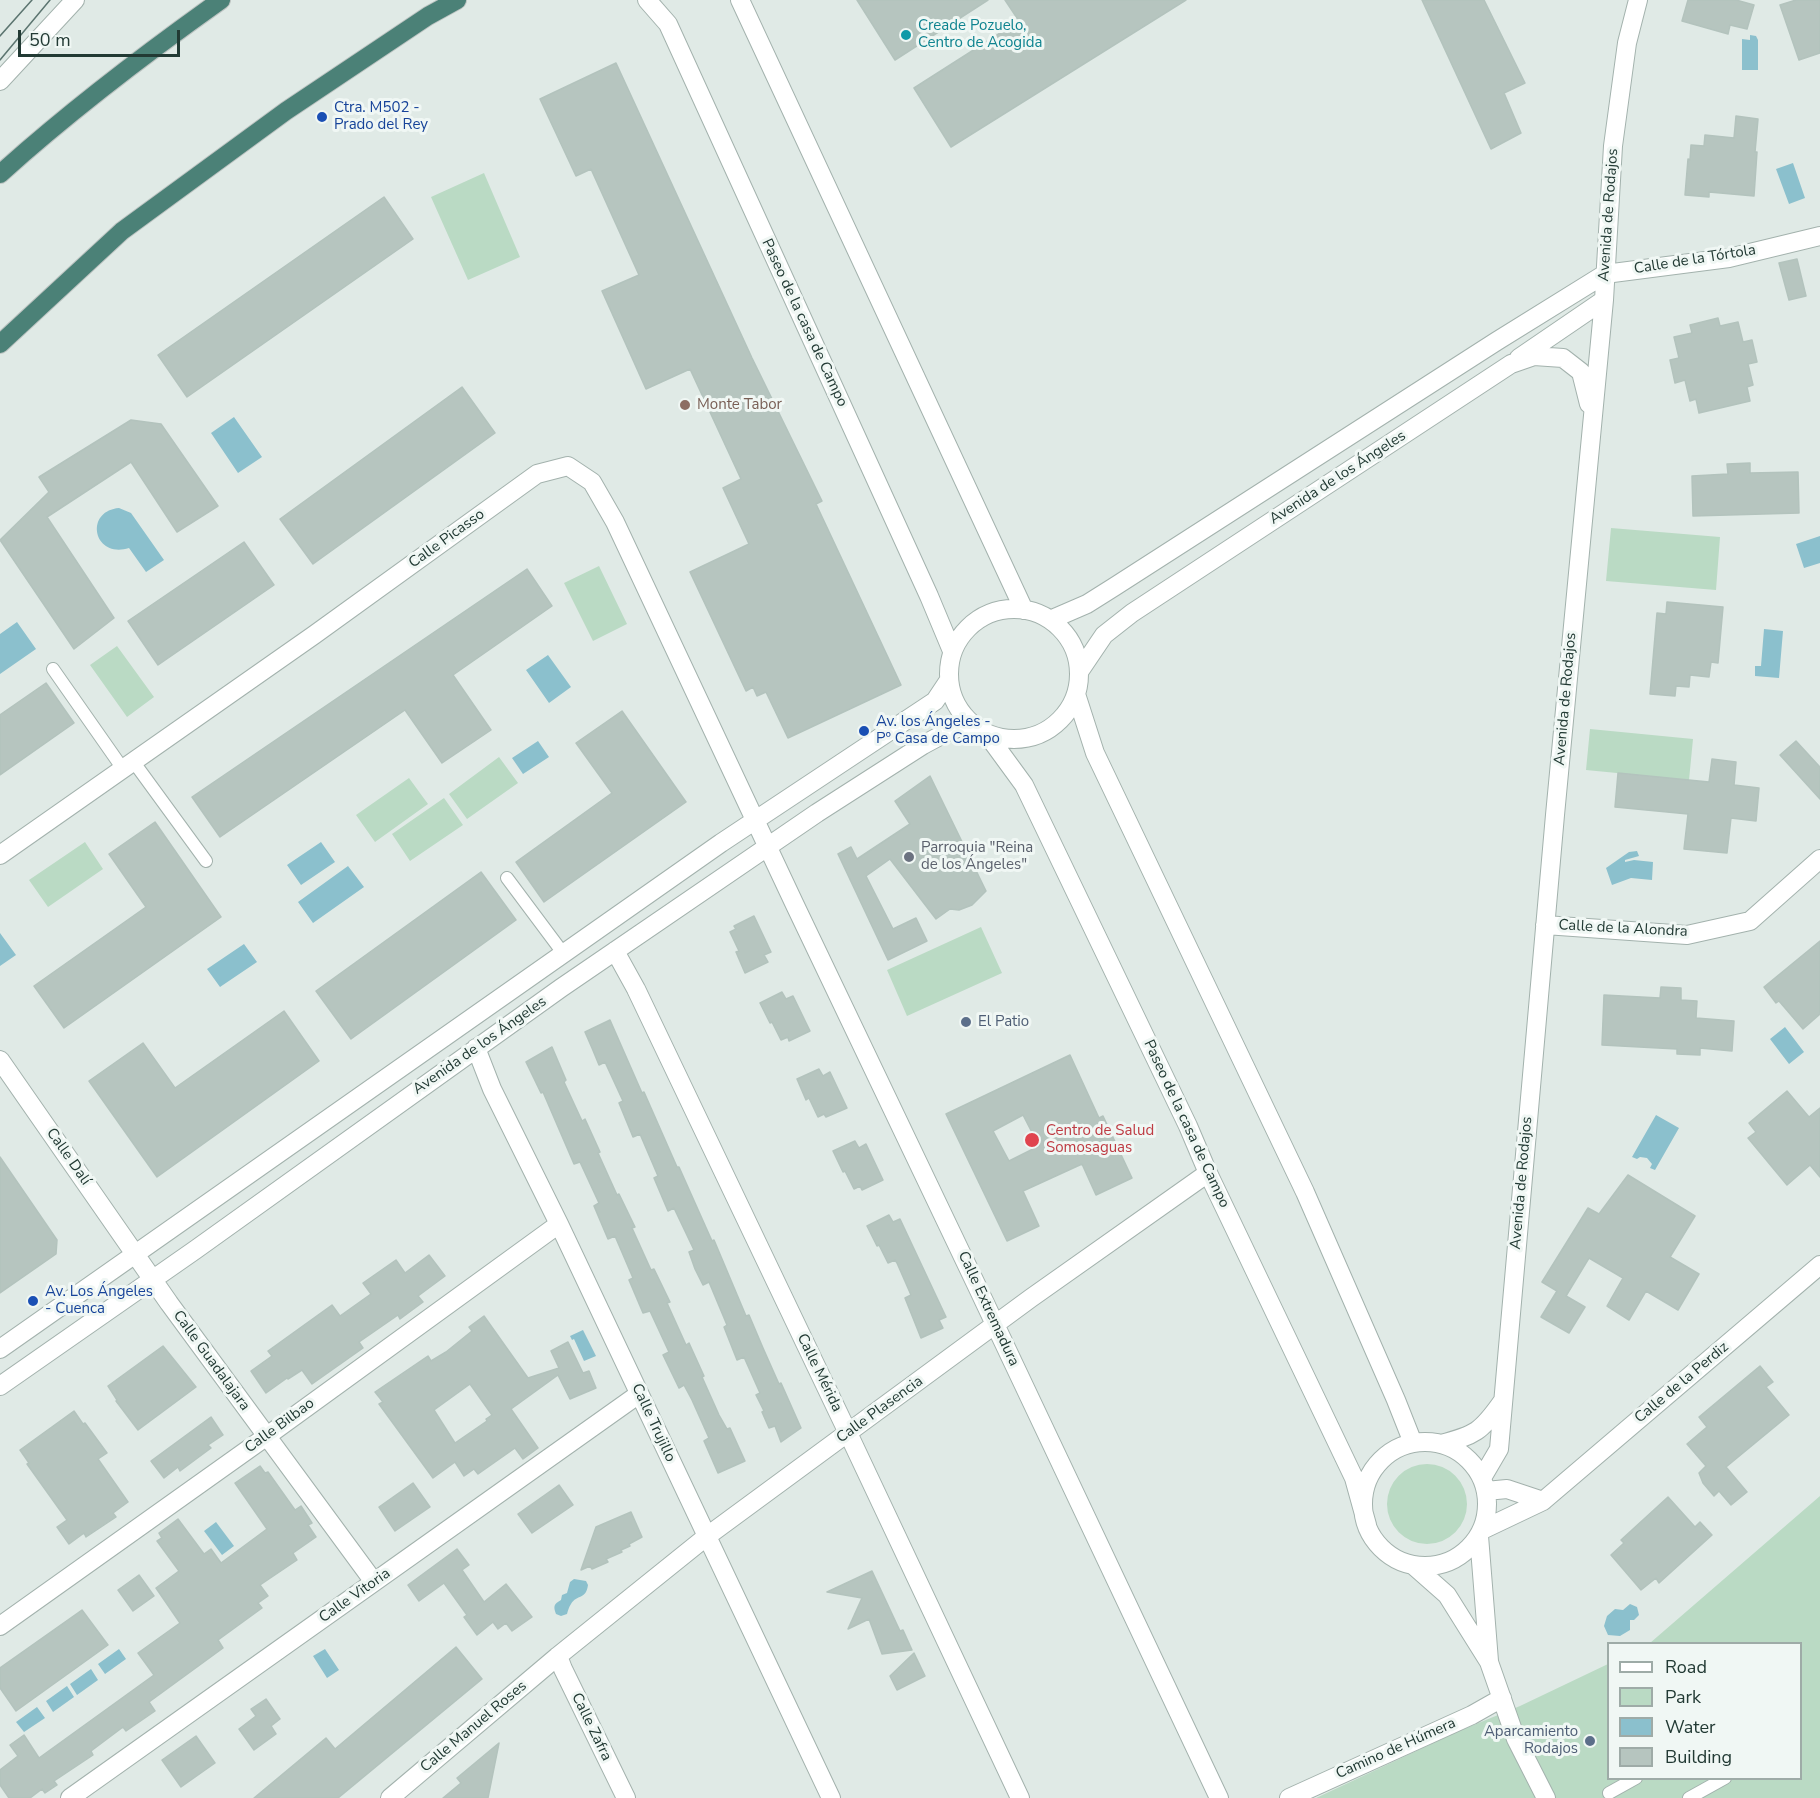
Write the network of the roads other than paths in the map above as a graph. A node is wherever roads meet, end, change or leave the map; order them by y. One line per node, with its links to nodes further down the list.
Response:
1 (75, 0): 7 (street)
2 (222, 0): 8 (highway)
3 (457, 0): 14 (highway)
4 (647, 0): 19 (street, Paseo de la casa de Campo)
5 (740, 0): 17 (street)
6 (1638, 0): 12 (street, Avenida de Rodajos)
7 (0, 81)
8 (33, 144): 9 (highway); 10 (highway)
9 (0, 157)
10 (0, 174)
11 (1820, 236): 12 (street, Calle de la Tórtola)
12 (1605, 274): 13 (street, Avenida de Rodajos); 18 (street, Avenida de los Ángeles)
13 (1604, 300): 15 (street); 16 (street, Avenida de Rodajos)
14 (0, 344)
15 (1510, 364): 16 (street, Avenida de los Ángeles); 21 (street, Avenida de los Ángeles)
16 (1592, 416): 32 (street, Avenida de Rodajos)
17 (1024, 609): 18 (street); 19 (street)
18 (1050, 620): 21 (street)
19 (952, 651): 22 (street)
20 (53, 669): 25 (lane)
21 (1079, 672): 23 (street)
22 (949, 680): 24 (street); 26 (street, Avenida de los Ángeles)
23 (1076, 694): 24 (street); 49 (street)
24 (979, 728): 27 (street, Avenida de los Ángeles); 37 (street, Paseo de la casa de Campo)
25 (128, 765): 26 (street, Calle Picasso); 28 (street, Calle Picasso); 30 (lane)
26 (756, 820): 27 (street, Calle Extremadura); 34 (street, Avenida de los Ángeles)
27 (768, 847): 33 (street, Avenida de los Ángeles); 42 (street, Calle Extremadura)
28 (0, 855)
29 (1820, 859): 32 (street, Calle de la Alondra)
30 (206, 861)
31 (507, 878): 34 (lane)
32 (1545, 925): 46 (street, Avenida de Rodajos)
33 (615, 951): 35 (street, Avenida de los Ángeles); 47 (street, Calle Mérida)
34 (563, 953): 39 (street, Avenida de los Ángeles)
35 (476, 1048): 38 (street, Calle Trujillo); 41 (street, Avenida de los Ángeles)
36 (0, 1059): 39 (street, Calle Dalí)
37 (1208, 1173): 42 (street, Calle Plasencia); 53 (street, Paseo de la casa de Campo)
38 (559, 1224): 45 (street, Calle Trujillo); 48 (street, Calle Bilbao)
39 (135, 1254): 41 (street, Calle Guadalajara); 43 (street, Avenida de los Ángeles)
40 (1820, 1265): 52 (street, Calle de la Perdiz)
41 (152, 1279): 44 (street, Avenida de los Ángeles); 48 (street, Calle Guadalajara)
42 (996, 1325): 47 (street, Calle Plasencia); 70 (street, Calle Extremadura)
43 (0, 1349)
44 (0, 1386)
45 (639, 1394): 55 (street, Calle Trujillo); 57 (street, Calle Vitoria)
46 (1503, 1400): 50 (street); 51 (street, Avenida de Rodajos)
47 (848, 1433): 55 (street, Calle Plasencia); 69 (street, Calle Mérida)
48 (267, 1436): 57 (street, Calle Guadalajara); 58 (street, Calle Bilbao)
49 (1413, 1443): 50 (street); 53 (street)
50 (1441, 1444): 51 (street)
51 (1484, 1485): 52 (street); 54 (street)
52 (1544, 1501): 54 (street, Calle de la Perdiz)
53 (1367, 1525): 56 (street)
54 (1480, 1533): 56 (street); 60 (street)
55 (706, 1537): 59 (street, Calle Plasencia); 68 (street, Calle Trujillo)
56 (1413, 1565): 60 (street)
57 (374, 1582): 65 (street, Calle Vitoria)
58 (0, 1626)
59 (558, 1656): 66 (street, Calle Manuel Roses); 67 (street, Calle Zafra)
60 (1489, 1662): 61 (street)
61 (1502, 1698): 71 (street, Camino de Húmera); 72 (street)
62 (1634, 1780): 64 (lane)
63 (1723, 1780): 73 (lane)
64 (1609, 1793)
65 (70, 1798)
66 (390, 1798)
67 (626, 1798)
68 (831, 1798)
69 (1020, 1798)
70 (1219, 1798)
71 (1289, 1798)
72 (1546, 1798)
73 (1689, 1798)

